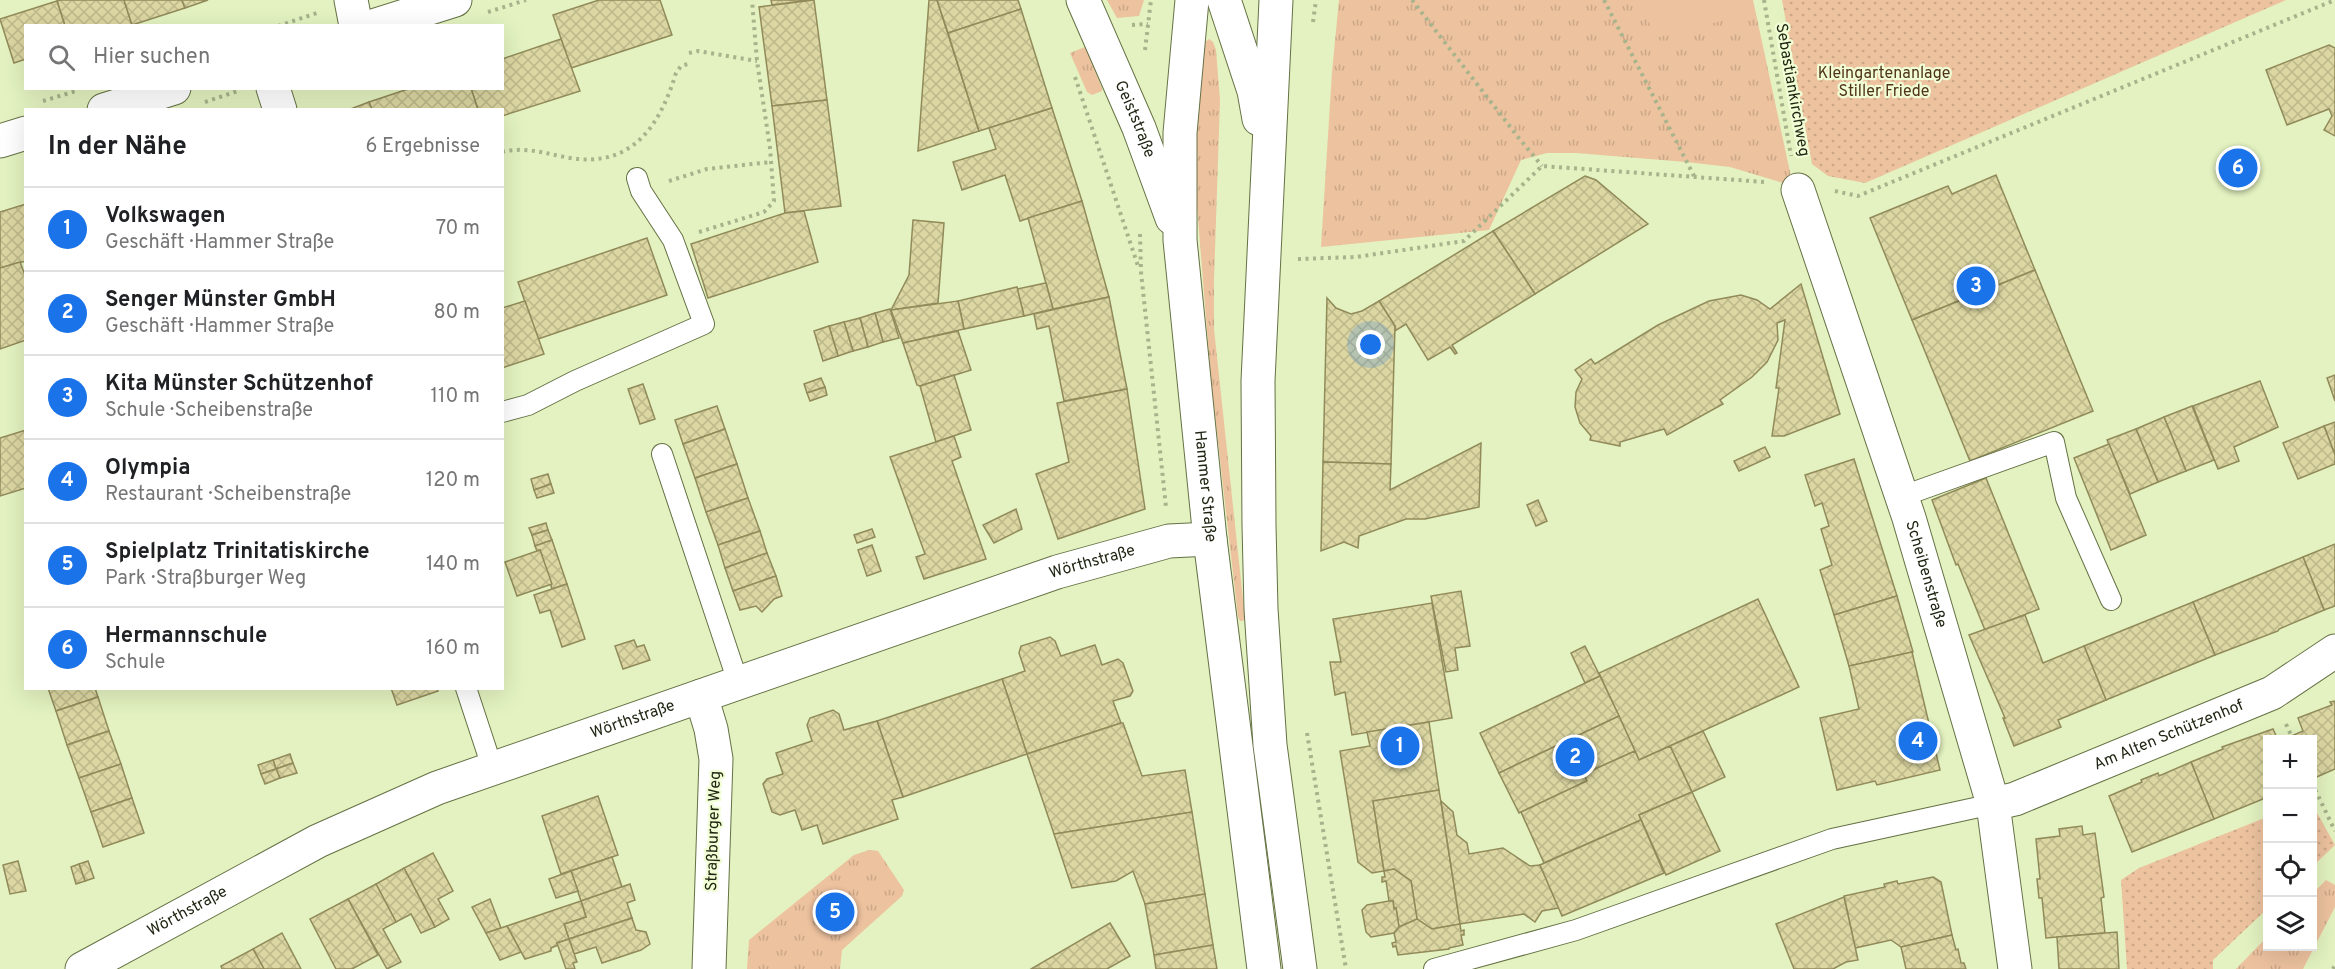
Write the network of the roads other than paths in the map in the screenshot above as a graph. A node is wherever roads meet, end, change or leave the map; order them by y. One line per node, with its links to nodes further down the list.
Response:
1 (351, 0): 7 (street)
2 (455, 0): 8 (street)
3 (1083, 0): 18 (street, Geiststraße)
4 (1224, 0): 15 (street)
5 (1276, 0): 15 (street)
6 (1191, 7): 18 (street, Hammer Straße)
7 (356, 24)
8 (379, 24)
9 (168, 90): 11 (street)
10 (274, 90): 12 (street)
11 (110, 108)
12 (279, 108)
13 (24, 134): 14 (street)
14 (0, 141)
15 (1267, 159): 33 (street)
16 (1798, 181): 21 (street, Scheibenstraße)
17 (639, 185): 19 (lane)
18 (1180, 240): 22 (street, Hammer Straße)
19 (504, 411)
20 (662, 454): 25 (lane)
21 (1903, 496): 23 (lane); 29 (street, Scheibenstraße)
22 (1210, 539): 25 (street, Wörthstraße); 32 (street, Hammer Straße)
23 (2111, 600)
24 (2335, 651): 29 (street, Am Alten Schützenhof)
25 (738, 682): 27 (street, Wörthstraße)
26 (467, 690): 28 (lane)
27 (701, 696): 28 (street, Wörthstraße); 31 (street, Straßburger Weg)
28 (492, 767): 30 (street, Wörthstraße)
29 (1993, 804): 34 (lane); 35 (street, Scheibenstraße)
30 (82, 969)
31 (709, 969)
32 (1264, 969)
33 (1300, 969)
34 (1434, 969)
35 (2015, 969)

